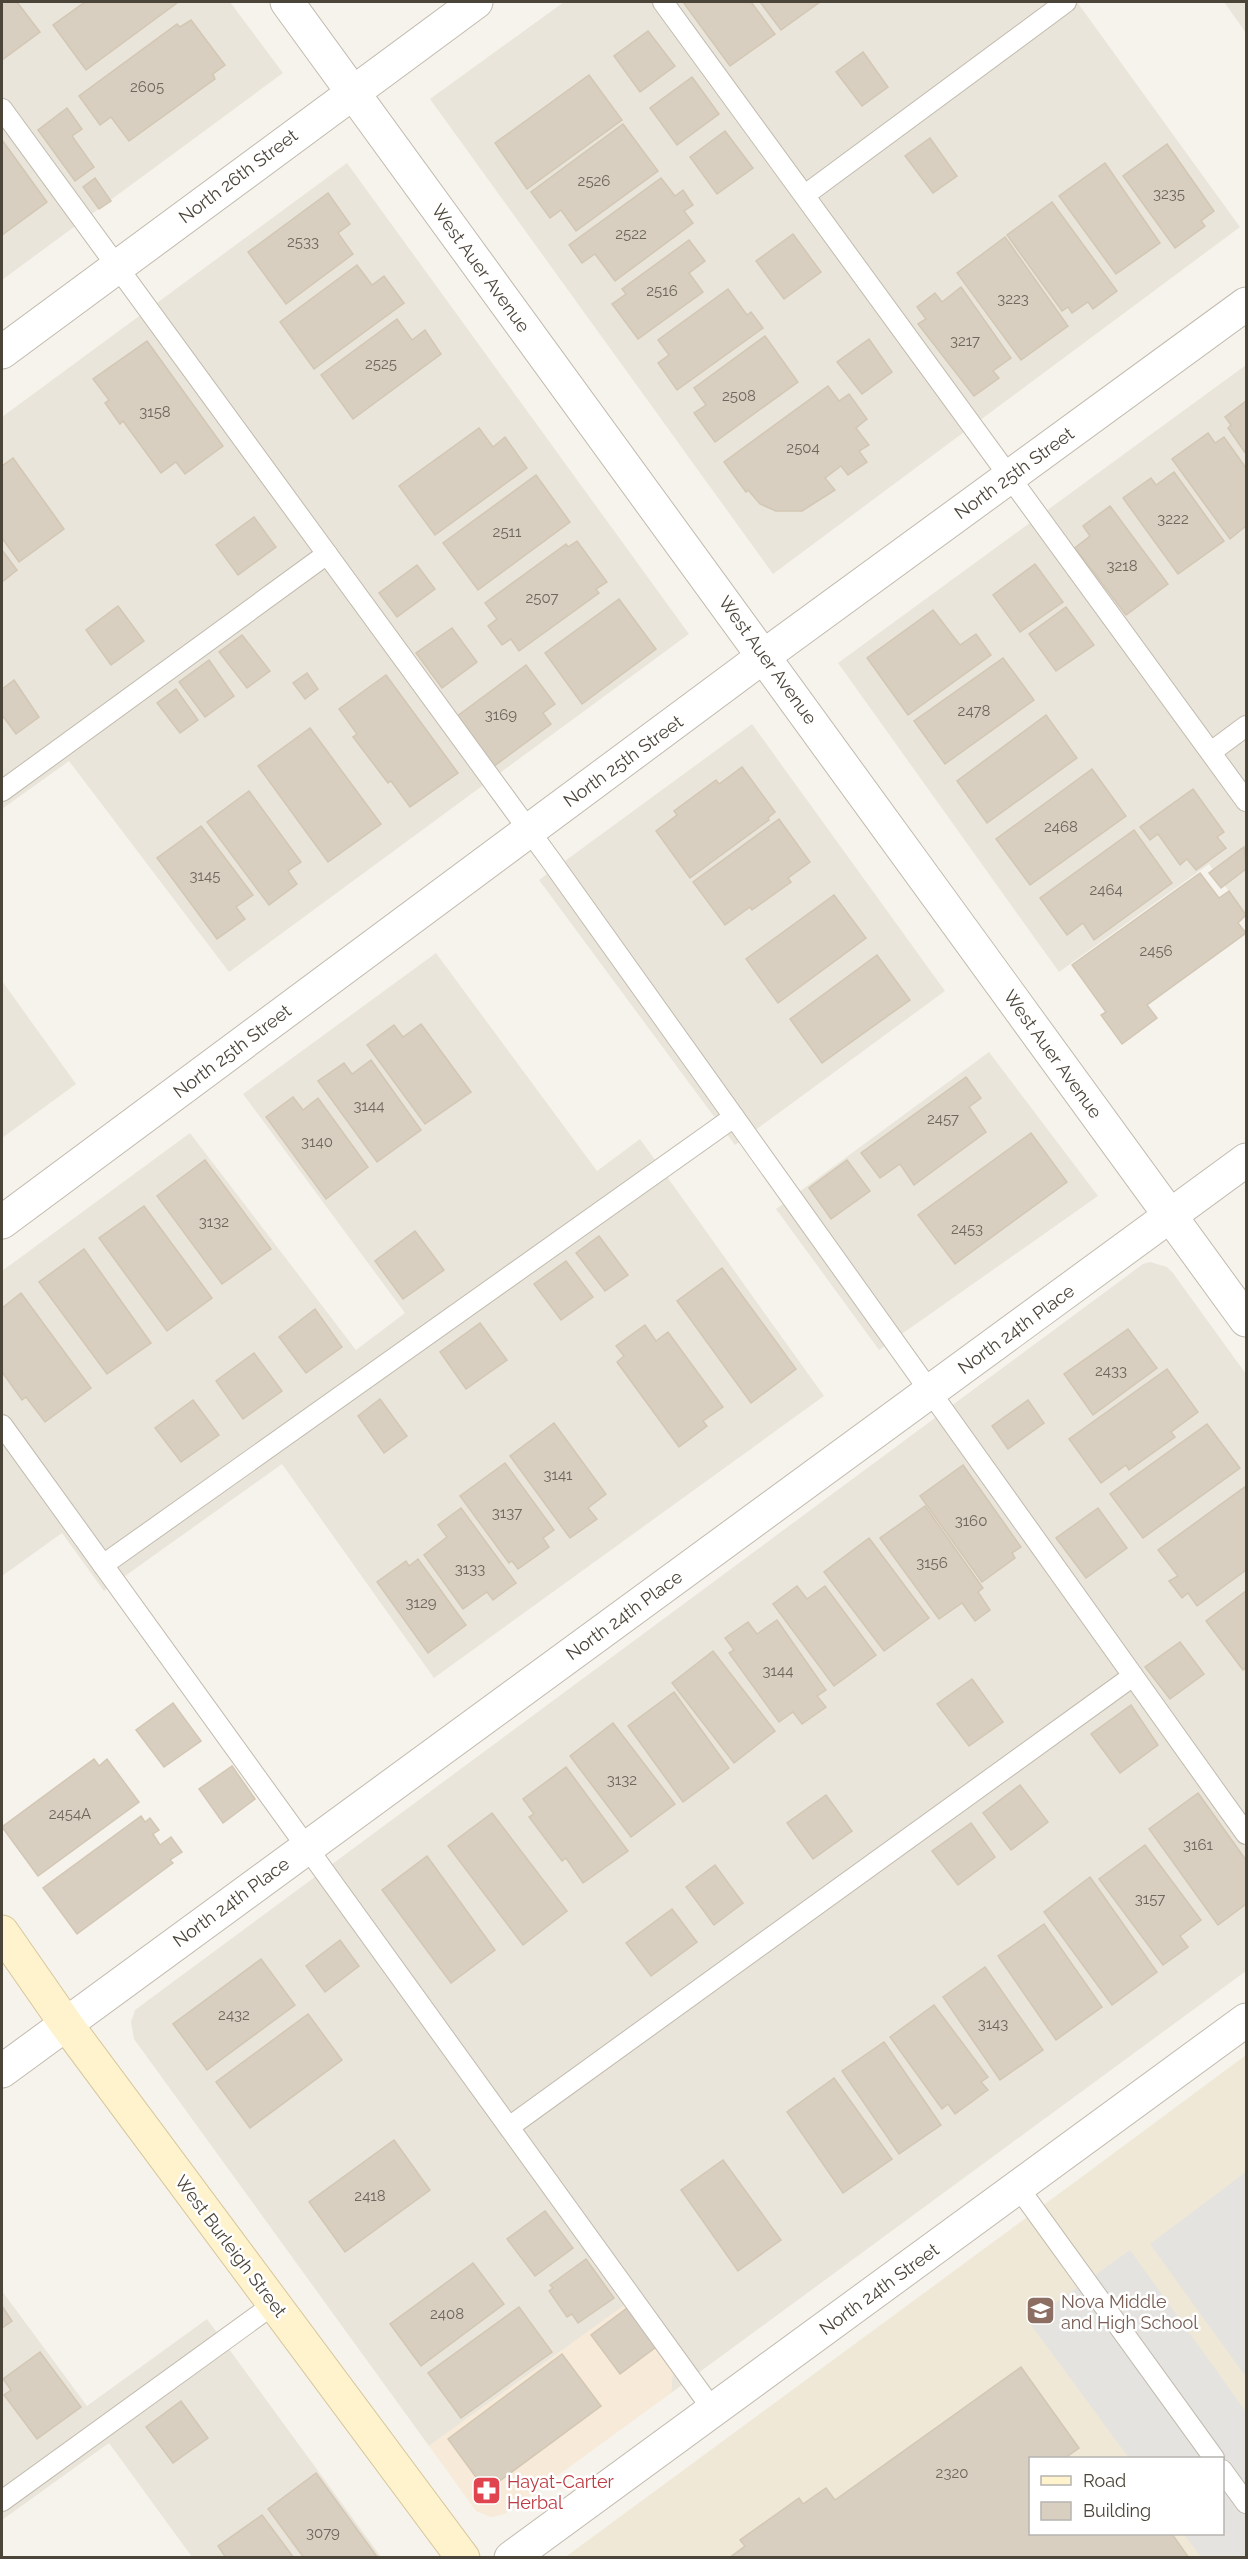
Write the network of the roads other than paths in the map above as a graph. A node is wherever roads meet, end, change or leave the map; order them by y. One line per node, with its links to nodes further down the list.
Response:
1 (287, 2): 5 (street, West Auer Avenue)
2 (476, 2): 5 (street, North 26th Street)
3 (663, 2): 7 (lane)
4 (1066, 2): 7 (lane)
5 (352, 91): 8 (street, North 26th Street); 13 (street, West Auer Avenue)
6 (2, 109): 8 (lane)
7 (805, 195): 11 (lane)
8 (117, 266): 10 (street, North 26th Street); 12 (lane)
9 (1246, 304): 11 (street, North 25th Street)
10 (2, 352)
11 (1010, 476): 13 (street, North 25th Street); 15 (lane)
12 (327, 554): 16 (lane); 18 (lane)
13 (765, 656): 18 (street, North 25th Street); 21 (street, West Auer Avenue)
14 (1246, 726): 15 (lane)
15 (1211, 752): 17 (lane)
16 (2, 791)
17 (1246, 801)
18 (529, 830): 19 (lane); 22 (street, North 25th Street)
19 (734, 1117): 24 (lane); 26 (lane)
20 (1246, 1160): 21 (street, North 24th Place)
21 (1170, 1216): 23 (street, West Auer Avenue); 24 (street, North 24th Place)
22 (2, 1222)
23 (1246, 1320)
24 (929, 1392): 27 (lane); 29 (street, North 24th Place)
25 (2, 1425): 26 (lane)
26 (103, 1565): 29 (lane)
27 (1133, 1677): 28 (lane); 34 (lane)
28 (1246, 1834)
29 (307, 1847): 32 (street, North 24th Place); 34 (lane)
30 (2, 1932): 32 (main road, West Burleigh Street)
31 (1246, 2020): 35 (street, North 24th Street)
32 (66, 2024): 33 (street, North 24th Place); 36 (main road, West Burleigh Street)
33 (2, 2071)
34 (509, 2127): 37 (lane)
35 (1018, 2187): 37 (street, North 24th Street); 38 (lane)
36 (274, 2304): 40 (lane); 42 (main road, West Burleigh Street)
37 (713, 2410): 43 (street, North 24th Street)
38 (1213, 2457)
39 (1224, 2473): 41 (lane)
40 (2, 2501)
41 (1246, 2503)
42 (463, 2558)
43 (511, 2558)

